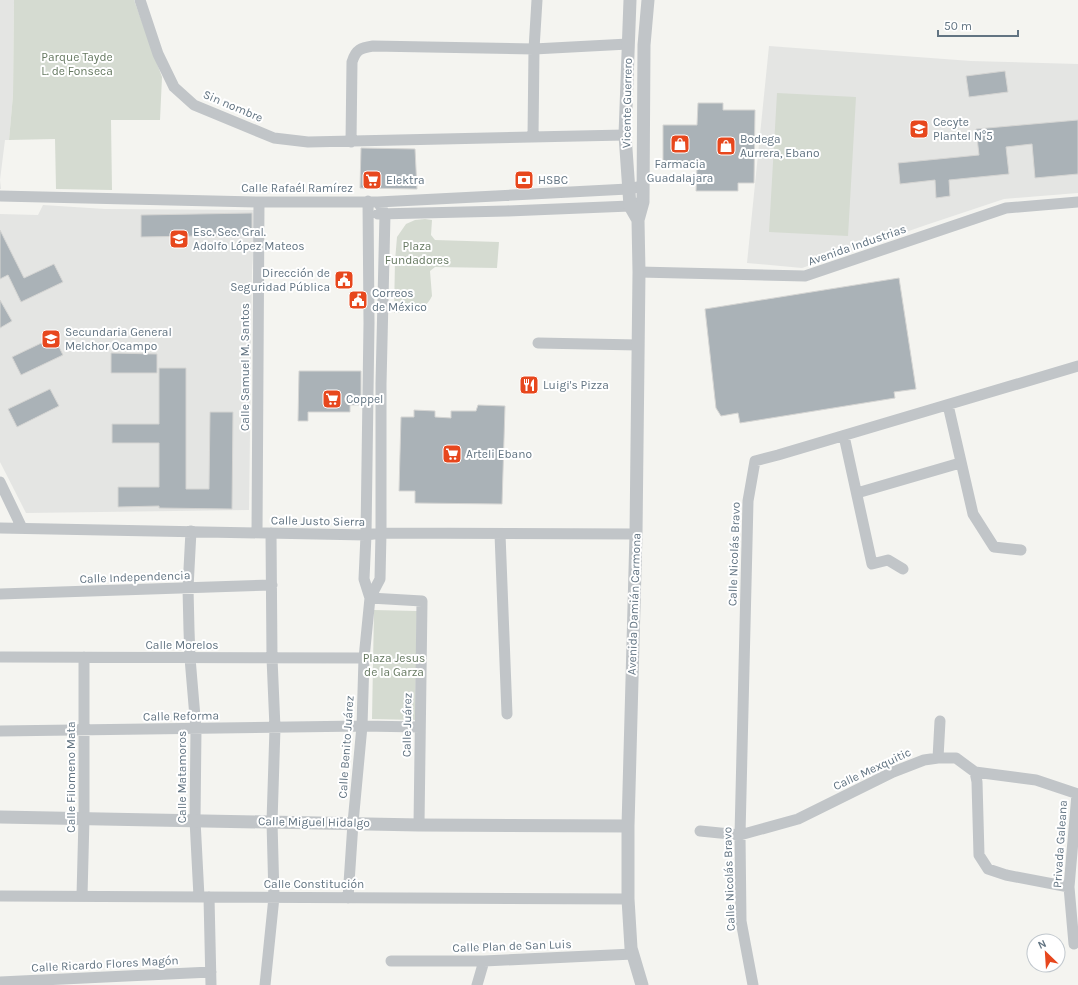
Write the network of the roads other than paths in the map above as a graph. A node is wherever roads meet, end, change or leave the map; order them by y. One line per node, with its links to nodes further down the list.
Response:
1 (140, 0): 9 (street, Sin nombre)
2 (537, 0): 6 (street)
3 (630, 0): 5 (street, Vicente Guerrero)
4 (648, 0): 10 (street, Vicente Guerrero)
5 (628, 44): 6 (street); 7 (street, Vicente Guerrero)
6 (534, 49): 8 (street); 9 (street)
7 (625, 135): 8 (street, Sin nombre); 11 (street, Vicente Guerrero)
8 (533, 137): 9 (street, Sin nombre)
9 (351, 142)
10 (642, 186): 11 (street, Calle Rafaél Ramírez); 15 (street, Vicente Guerrero)
11 (628, 189): 13 (street, Calle Rafaél Ramírez); 17 (street, Vicente Guerrero)
12 (0, 196): 14 (street, Calle Rafaél Ramírez)
13 (373, 201): 14 (street, Calle Rafaél Ramírez); 18 (street); 19 (street, Calle Benito Juárez)
14 (259, 202): 35 (street, Calle Samuel M. Santos)
15 (643, 202): 17 (street); 20 (street, Avenida Damián Carmona)
16 (1078, 202): 21 (street, Avenida Industrias)
17 (630, 206): 18 (street); 20 (street, Avenida Damián Carmona)
18 (385, 214): 19 (street); 23 (street, Calle Benito Juárez)
19 (369, 215): 22 (street, Calle Benito Juárez)
20 (638, 220): 21 (street, Avenida Damián Carmona)
21 (639, 272): 25 (street, Avenida Damián Carmona)
22 (369, 323): 23 (street); 40 (street, Calle Benito Juárez)
23 (382, 324): 37 (street, Calle Benito Juárez)
24 (538, 343): 25 (street)
25 (638, 345): 39 (street, Avenida Damián Carmona)
26 (1078, 366): 27 (street, Calle Nicolás Bravo)
27 (948, 405): 28 (street, Calle Nicolás Bravo); 29 (street)
28 (844, 436): 31 (street); 71 (street, Calle Nicolás Bravo)
29 (960, 462): 31 (street); 41 (street)
30 (0, 482): 33 (street)
31 (857, 493): 42 (street)
32 (0, 528): 33 (street, Calle Justo Sierra)
33 (22, 528): 34 (street, Calle Justo Sierra)
34 (191, 531): 35 (street, Calle Justo Sierra); 44 (street, Calle Matamoros)
35 (257, 533): 36 (street, Calle Justo Sierra)
36 (271, 533): 40 (street, Calle Justo Sierra); 43 (street)
37 (381, 534): 38 (street, Calle Justo Sierra); 40 (street, Calle Justo Sierra); 46 (street, Calle Benito Juárez)
38 (500, 534): 39 (street, Calle Justo Sierra); 52 (street)
39 (636, 534): 69 (street, Avenida Damián Carmona)
40 (366, 535): 46 (street, Calle Benito Juárez)
41 (1022, 550)
42 (903, 569)
43 (272, 585): 44 (street, Calle Independencia); 50 (street)
44 (188, 588): 45 (street, Calle Independencia); 49 (street, Calle Matamoros)
45 (0, 594)
46 (370, 598): 51 (street, Calle Benito Juárez); 55 (street, Calle Juárez)
47 (0, 657): 48 (street, Calle Morelos)
48 (84, 657): 49 (street, Calle Morelos); 58 (street, Calle Filomeno Mata)
49 (190, 658): 50 (street, Calle Morelos); 57 (street, Calle Matamoros)
50 (272, 658): 51 (street, Calle Morelos); 56 (street)
51 (364, 658): 54 (street, Calle Benito Juárez)
52 (507, 714)
53 (940, 721): 60 (street)
54 (362, 726): 55 (street, Calle Reforma); 56 (street, Calle Reforma); 67 (street, Calle Benito Juárez)
55 (420, 727): 68 (street, Calle Juárez)
56 (275, 728): 57 (street, Calle Reforma); 66 (street)
57 (196, 729): 58 (street, Calle Reforma); 65 (street, Calle Matamoros)
58 (84, 730): 59 (street, Calle Reforma); 64 (street, Calle Filomeno Mata)
59 (0, 731)
60 (938, 758): 61 (street, Calle Mexquitic); 71 (street, Calle Mexquitic)
61 (976, 772): 62 (street, Calle Mexquitic); 72 (street)
62 (1078, 794): 72 (street, Privada Galeana)
63 (0, 817): 64 (street, Calle Miguel Hidalgo)
64 (84, 818): 65 (street, Calle Miguel Hidalgo); 74 (street, Calle Filomeno Mata)
65 (194, 820): 66 (street, Calle Miguel Hidalgo); 75 (street, Calle Matamoros)
66 (272, 822): 67 (street, Calle Miguel Hidalgo); 76 (street)
67 (353, 823): 68 (street, Calle Miguel Hidalgo); 77 (street, Calle Benito Juárez)
68 (419, 825): 69 (street, Calle Miguel Hidalgo)
69 (628, 826): 78 (street, Avenida Damián Carmona)
70 (700, 831): 71 (street, Calle Mexquitic)
71 (740, 835): 90 (street, Calle Nicolás Bravo)
72 (1069, 887): 79 (street, Privada Galeana)
73 (0, 896): 74 (street, Calle Constitución)
74 (82, 896): 75 (street, Calle Constitución)
75 (204, 897): 76 (street, Calle Constitución); 83 (street, Calle Matamoros)
76 (274, 897): 77 (street, Calle Constitución); 87 (street)
77 (348, 898): 78 (street, Calle Constitución)
78 (628, 899): 80 (street, Avenida Damián Carmona)
79 (1074, 944)
80 (633, 954): 82 (street, Calle Plan de San Luis); 89 (street, Avenida Damián Carmona)
81 (391, 961): 82 (street, Calle Plan de San Luis)
82 (484, 961): 88 (street)
83 (211, 972): 85 (street, Calle Ricardo Flores Magón); 86 (street, Calle Matamoros)
84 (0, 982): 85 (street, Calle Ricardo Flores Magón)
85 (76, 982)
86 (211, 985)
87 (265, 985)
88 (477, 985)
89 (642, 985)
90 (753, 985)

